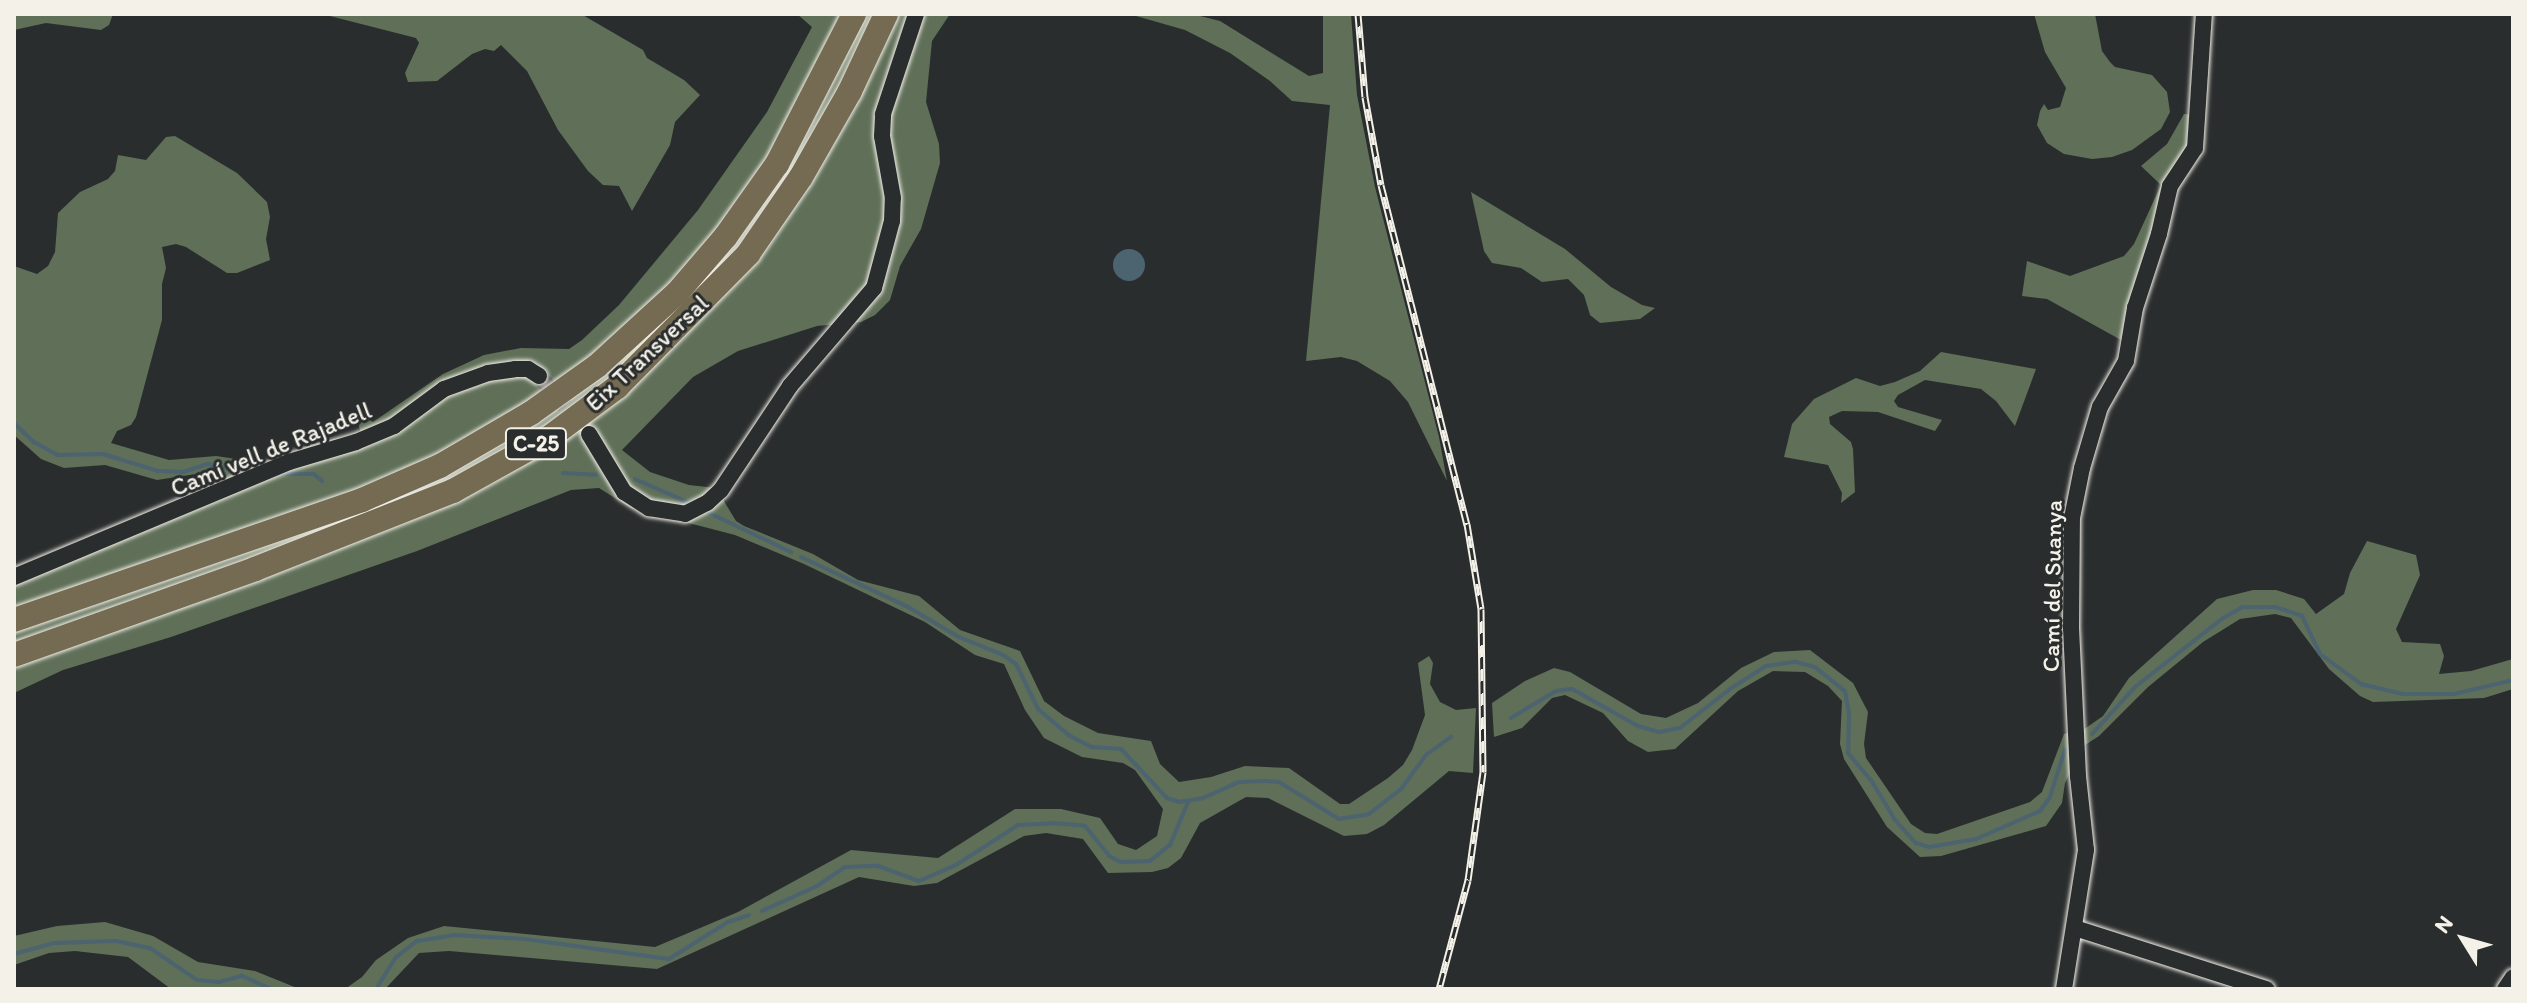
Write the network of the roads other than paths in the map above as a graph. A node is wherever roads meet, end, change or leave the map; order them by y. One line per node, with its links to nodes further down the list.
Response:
1 (854, 14): 8 (highway, Eix Transversal / C-25)
2 (886, 14): 9 (highway, Eix Transversal / C-25)
3 (916, 14): 6 (street)
4 (2204, 14): 10 (street, Camí del Suanya)
5 (539, 376): 7 (street, Camí vell de Rajadell)
6 (589, 434)
7 (14, 577)
8 (14, 620)
9 (14, 655)
10 (2075, 928): 12 (street, Camí del Suanya); 13 (street)
11 (2513, 977): 14 (street)
12 (2064, 989)
13 (2266, 989)
14 (2505, 989)

